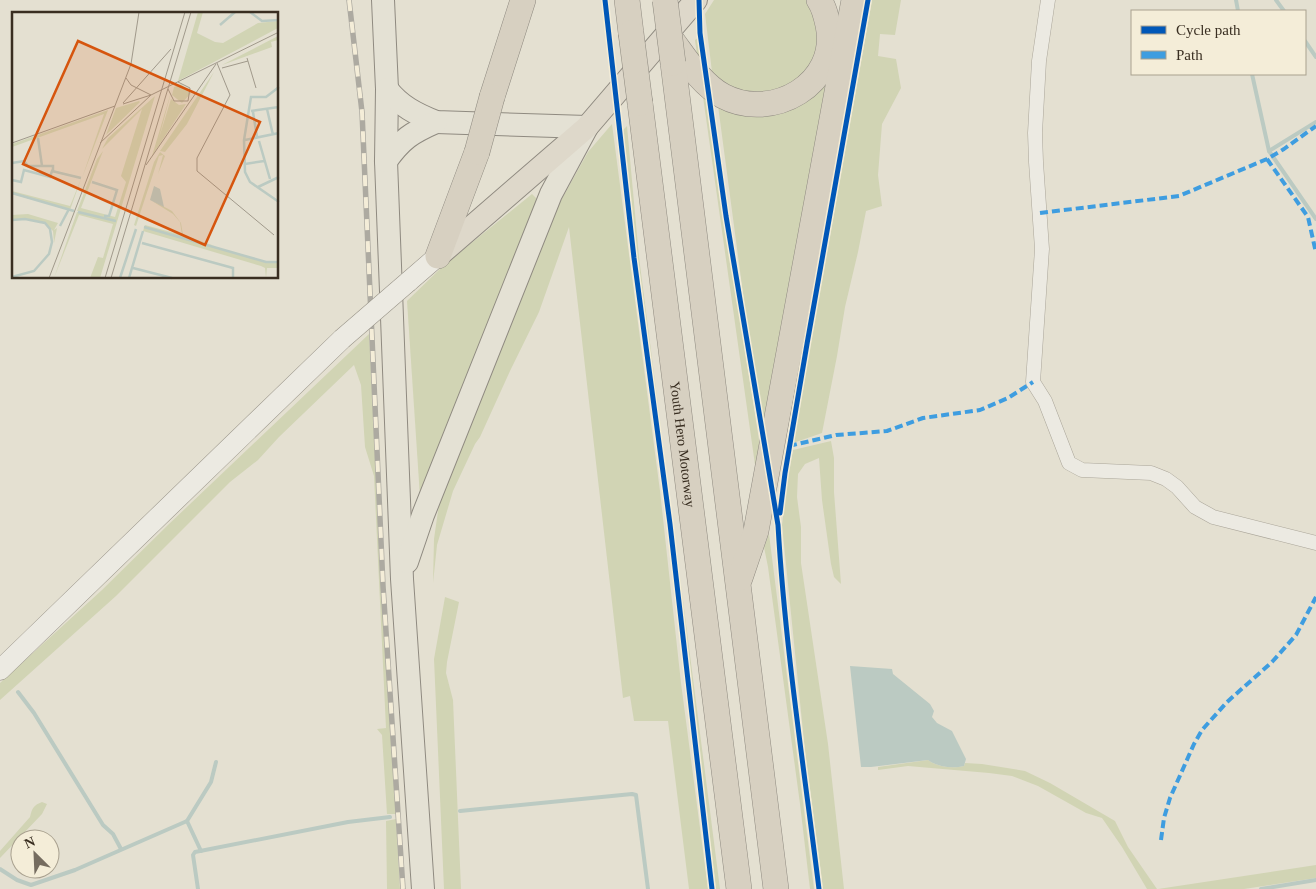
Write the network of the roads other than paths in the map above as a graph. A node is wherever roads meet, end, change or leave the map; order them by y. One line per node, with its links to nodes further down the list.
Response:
1 (383, 0): 10 (main road)
2 (523, 0): 14 (highway, bridge)
3 (627, 0): 20 (highway, Youth Hero Motorway, bridge)
4 (666, 0): 9 (highway, bridge)
5 (696, 0): 12 (highway)
6 (818, 0): 9 (highway)
7 (854, 0): 17 (highway)
8 (1048, 0): 15 (street)
9 (675, 51): 17 (highway)
10 (388, 89): 11 (main road); 13 (main road)
11 (436, 122): 12 (main road); 13 (main road)
12 (586, 127): 14 (highway); 16 (main road)
13 (386, 161): 16 (main road)
14 (438, 256): 18 (main road, bridge)
15 (1316, 543)
16 (402, 579): 19 (main road)
17 (738, 585): 21 (highway)
18 (0, 670)
19 (423, 889)
20 (739, 889)
21 (776, 889)

